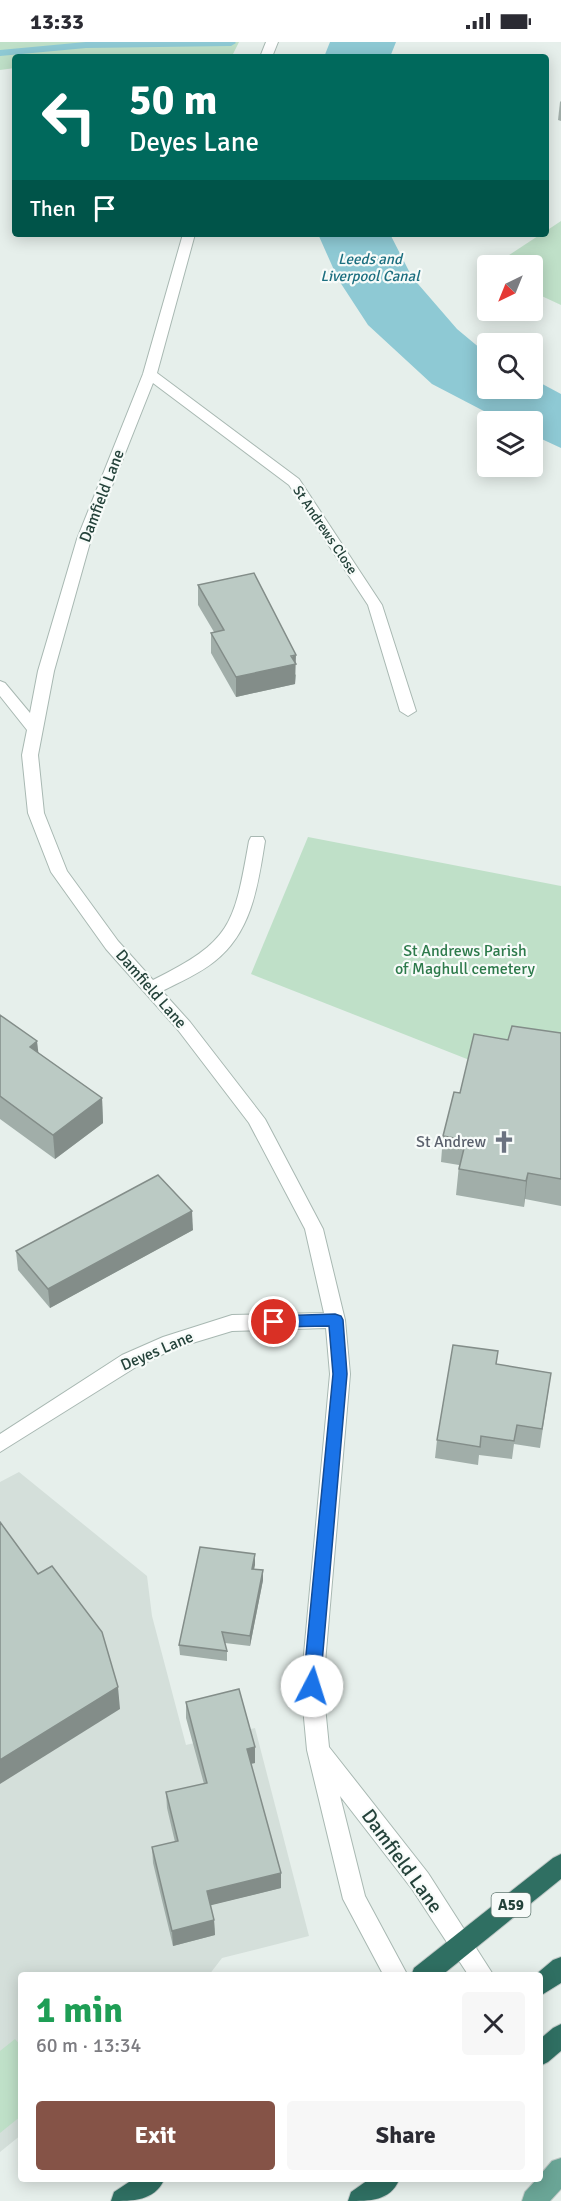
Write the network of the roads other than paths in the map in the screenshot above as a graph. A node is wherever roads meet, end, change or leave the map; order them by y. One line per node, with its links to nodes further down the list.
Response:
1 (188, 237): 2 (street, Damfield Lane)
2 (150, 374): 4 (street, St Andrews Close); 5 (street, Damfield Lane)
3 (0, 686): 5 (street)
4 (408, 711)
5 (35, 729): 7 (street, Damfield Lane)
6 (257, 841): 7 (street)
7 (151, 989): 8 (street, Damfield Lane)
8 (335, 1320): 9 (street, Deyes Lane); 10 (street, Damfield Lane)
9 (0, 1444)
10 (318, 1750): 12 (street, Damfield Lane); 14 (street, Damfield Lane)
11 (561, 1865): 12 (highway, A59)
12 (461, 1945): 15 (highway, A59); 16 (street, Damfield Lane)
13 (561, 1968): 17 (highway)
14 (395, 1972)
15 (427, 1972)
16 (480, 1972)
17 (543, 1983)
18 (561, 2170): 23 (main road)
19 (149, 2182): 21 (highway)
20 (384, 2182): 22 (highway)
21 (123, 2201)
22 (360, 2201)
23 (534, 2201)

